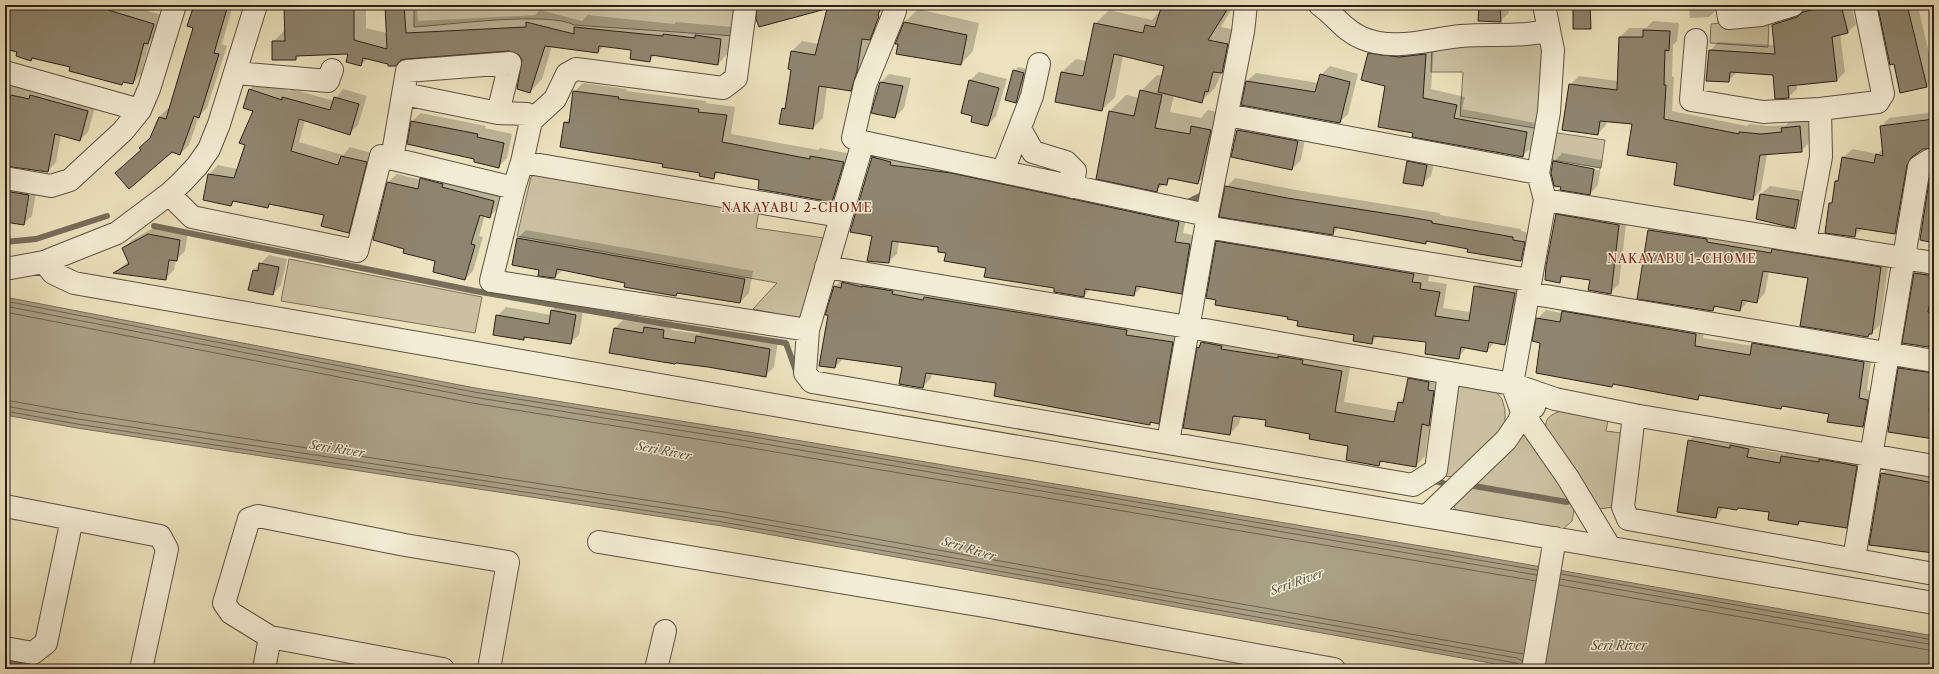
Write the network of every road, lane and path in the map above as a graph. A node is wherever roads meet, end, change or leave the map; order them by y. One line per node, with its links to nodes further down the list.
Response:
1 (174, 5): 18 (street)
2 (256, 5): 15 (street)
3 (744, 5): 22 (street)
4 (1246, 5): 21 (street)
5 (1320, 5): 11 (street)
6 (1544, 5): 11 (street)
7 (1727, 5): 9 (street)
8 (1865, 5): 19 (street)
9 (1790, 6)
10 (895, 11): 24 (street)
11 (1549, 30): 29 (street)
12 (1696, 40): 19 (street)
13 (1039, 64): 23 (street)
14 (5, 72): 18 (street)
15 (235, 73): 16 (street); 33 (street)
16 (328, 82)
17 (404, 94): 20 (street); 20 (street); 25 (street)
18 (140, 110): 30 (street)
19 (1820, 110): 37 (street)
20 (498, 112): 22 (street)
21 (1227, 115): 29 (street); 36 (street)
22 (531, 121): 27 (street)
23 (1020, 129): 28 (street); 31 (street)
24 (863, 142): 28 (street); 35 (street)
25 (392, 159): 32 (street); 33 (street)
26 (1934, 160): 38 (street)
27 (522, 162): 32 (street); 35 (street)
28 (1003, 172): 31 (street)
29 (1538, 173): 34 (street)
30 (5, 178)
31 (1072, 187): 36 (street)
32 (514, 188): 45 (street)
33 (169, 194): 39 (street)
34 (1545, 200): 37 (street); 43 (street)
35 (840, 216): 42 (street)
36 (1206, 221): 43 (street); 44 (street)
37 (1805, 242): 38 (street)
38 (1904, 258): 40 (street); 46 (street)
39 (44, 262): 41 (street); 57 (street)
40 (1934, 264)
41 (5, 267)
42 (826, 267): 44 (street); 45 (street)
43 (1529, 287): 46 (street); 49 (street)
44 (1188, 327): 48 (street); 53 (street)
45 (808, 330): 53 (street)
46 (1888, 354): 47 (street); 54 (street)
47 (1934, 361)
48 (1449, 373): 49 (street); 53 (street)
49 (1512, 384): 50 (street); 51 (street)
50 (1555, 399): 51 (street); 52 (street)
51 (1522, 412): 57 (street); 61 (street)
52 (1634, 415): 54 (street); 62 (street)
53 (1168, 442)
54 (1870, 456): 55 (street); 62 (street)
55 (1934, 466)
56 (5, 506): 58 (street)
57 (1427, 516): 60 (street)
58 (72, 519): 67 (street); 68 (street)
59 (599, 542): 73 (street)
60 (1554, 544): 61 (street); 74 (street)
61 (1609, 546): 64 (street)
62 (1855, 554): 63 (street)
63 (1934, 574)
64 (1934, 603)
65 (665, 631): 72 (street)
66 (270, 637): 69 (street); 70 (street); 71 (street)
67 (5, 648)
68 (141, 669)
69 (264, 669)
70 (443, 669)
71 (489, 669)
72 (656, 669)
73 (1334, 669)
74 (1533, 669)

